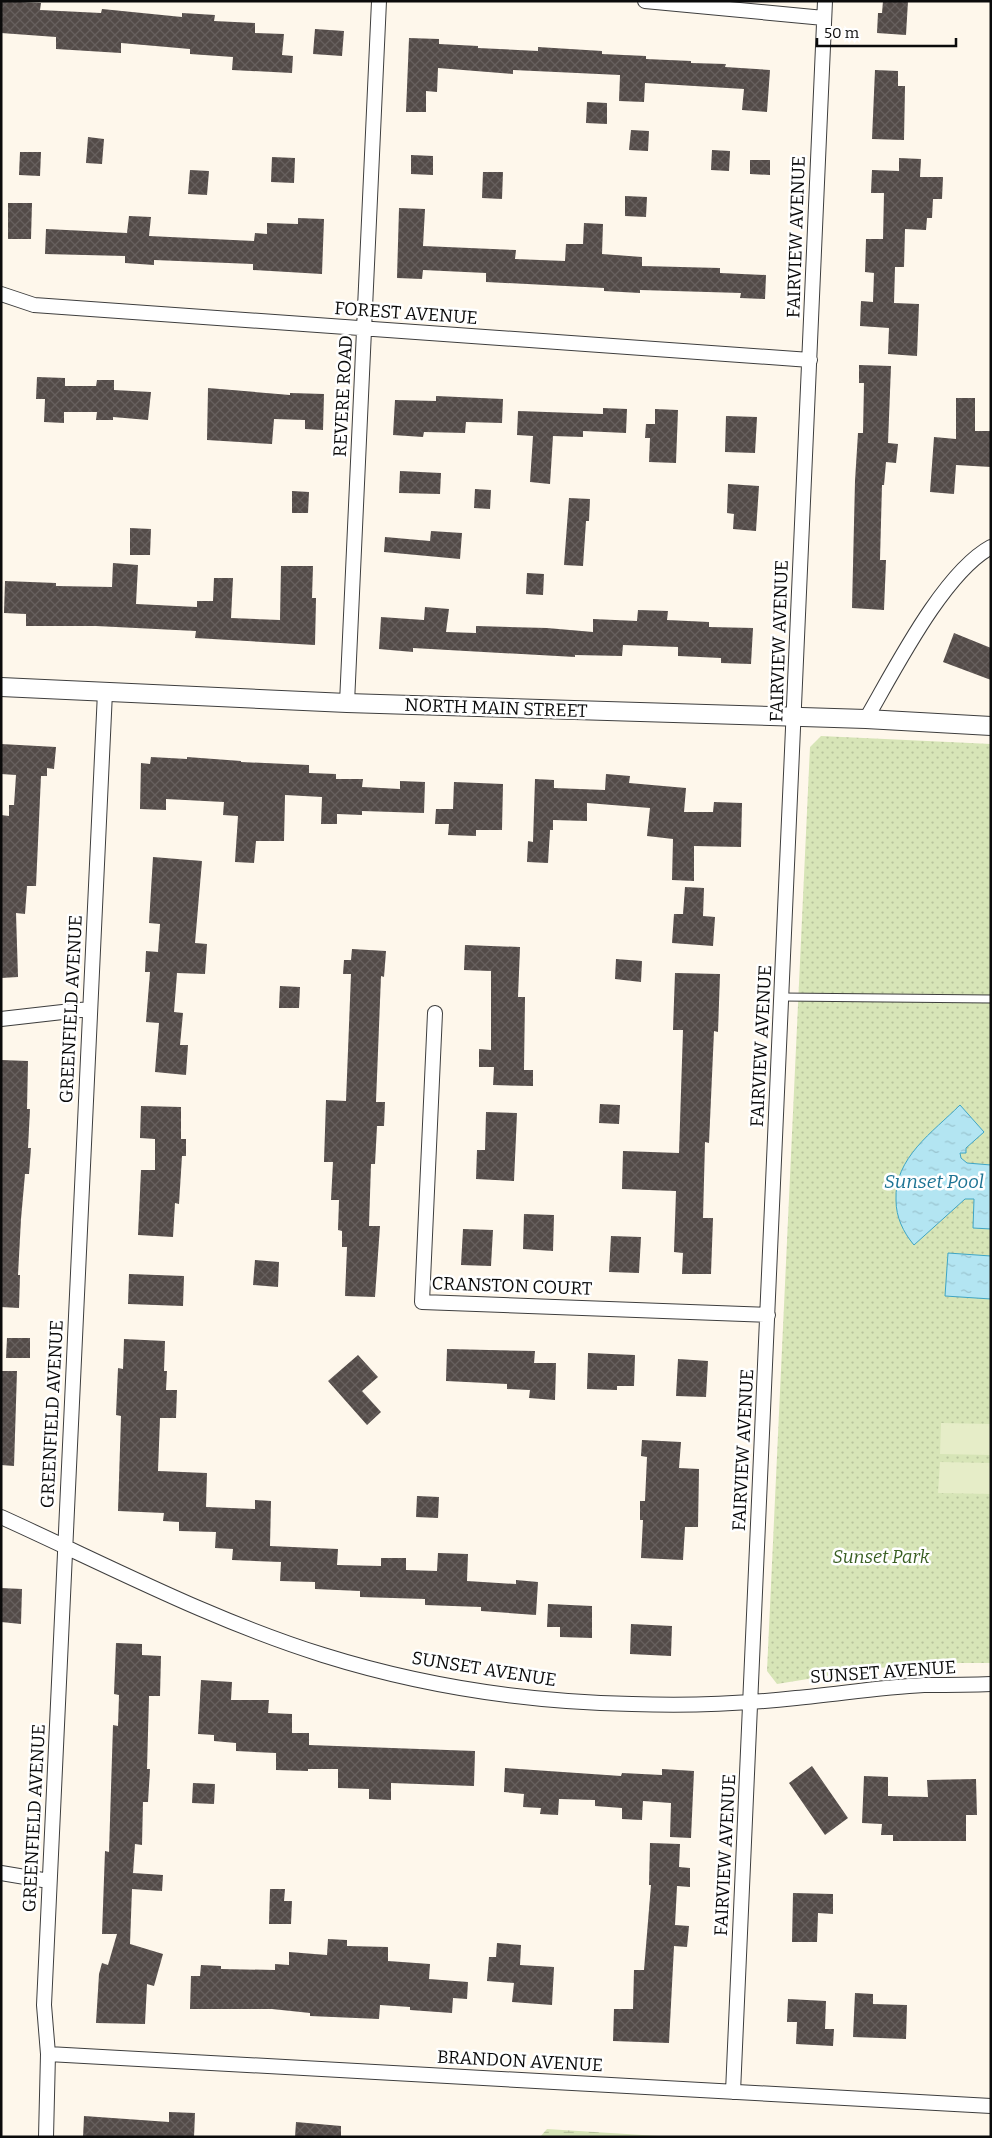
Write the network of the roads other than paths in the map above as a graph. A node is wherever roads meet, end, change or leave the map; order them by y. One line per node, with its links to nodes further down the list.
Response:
1 (379, 1): 6 (street, REVERE ROAD)
2 (644, 1): 4 (street)
3 (825, 1): 4 (street, FAIRVIEW AVENUE)
4 (824, 18): 7 (street, FAIRVIEW AVENUE)
5 (1, 294): 6 (street, FOREST AVENUE)
6 (364, 329): 7 (street, FOREST AVENUE); 11 (street, REVERE ROAD)
7 (810, 360): 12 (street, FAIRVIEW AVENUE)
8 (991, 547): 13 (street)
9 (1, 688): 10 (street, NORTH MAIN STREET)
10 (105, 692): 11 (street, NORTH MAIN STREET); 17 (street, GREENFIELD AVENUE)
11 (347, 703): 12 (street, NORTH MAIN STREET)
12 (795, 718): 13 (street, NORTH MAIN STREET); 15 (street, FAIRVIEW AVENUE)
13 (866, 719): 14 (street, NORTH MAIN STREET)
14 (991, 726)
15 (782, 997): 16 (lane); 20 (street, FAIRVIEW AVENUE)
16 (991, 999)
17 (89, 1010): 19 (street); 22 (street, GREENFIELD AVENUE)
18 (435, 1013): 20 (street, CRANSTON COURT)
19 (1, 1019)
20 (768, 1315): 24 (street, FAIRVIEW AVENUE)
21 (1, 1517): 22 (street, SUNSET AVENUE)
22 (65, 1546): 24 (street, SUNSET AVENUE); 26 (street, GREENFIELD AVENUE)
23 (991, 1684): 24 (street, SUNSET AVENUE)
24 (750, 1702): 28 (street, FAIRVIEW AVENUE)
25 (1, 1873): 26 (street)
26 (49, 1881): 27 (street, GREENFIELD AVENUE)
27 (48, 2054): 28 (street, BRANDON AVENUE); 30 (street, GREENFIELD AVENUE)
28 (733, 2092): 29 (street, BRANDON AVENUE)
29 (991, 2106)
30 (46, 2137)

